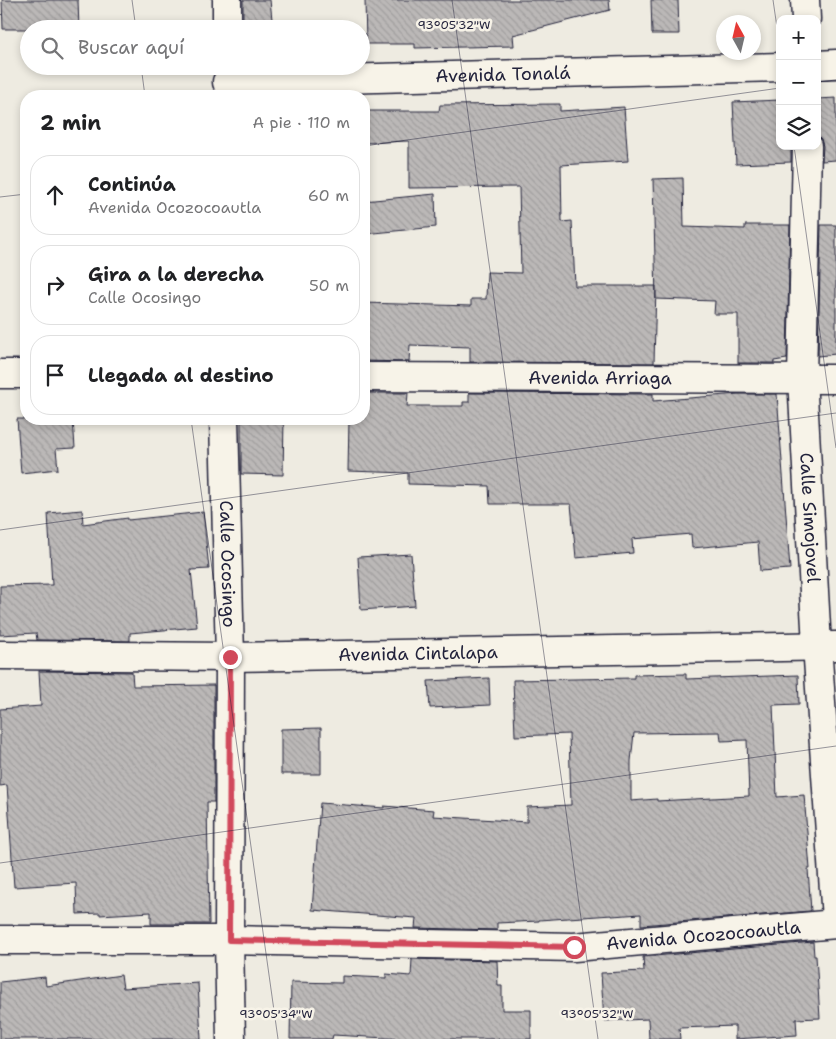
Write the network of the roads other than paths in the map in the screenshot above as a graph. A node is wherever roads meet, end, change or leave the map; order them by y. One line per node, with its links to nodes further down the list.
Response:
1 (227, 0): 4 (street)
2 (806, 0): 3 (street)
3 (806, 15)
4 (227, 20)
5 (836, 64): 6 (street)
6 (821, 65)
7 (776, 67): 8 (street, Avenida Tonalá)
8 (227, 81)
9 (807, 150): 13 (street, Calle Simojovel)
10 (0, 374): 11 (street)
11 (20, 374)
12 (370, 377): 13 (street, Avenida Arriaga)
13 (802, 378): 14 (street, Avenida Arriaga); 16 (street, Calle Simojovel)
14 (836, 379)
15 (224, 425): 18 (street, Calle Ocosingo)
16 (827, 645): 18 (street, Avenida Cintalapa); 19 (street, Calle Simojovel)
17 (0, 654): 18 (street, Avenida Cintalapa)
18 (230, 657): 22 (street, Calle Ocosingo)
19 (836, 920)
20 (836, 924): 22 (street, Avenida Ocozocoautla)
21 (0, 940): 22 (street, Avenida Ocozocoautla)
22 (229, 940): 23 (street, Calle Ocosingo)
23 (231, 1039)

